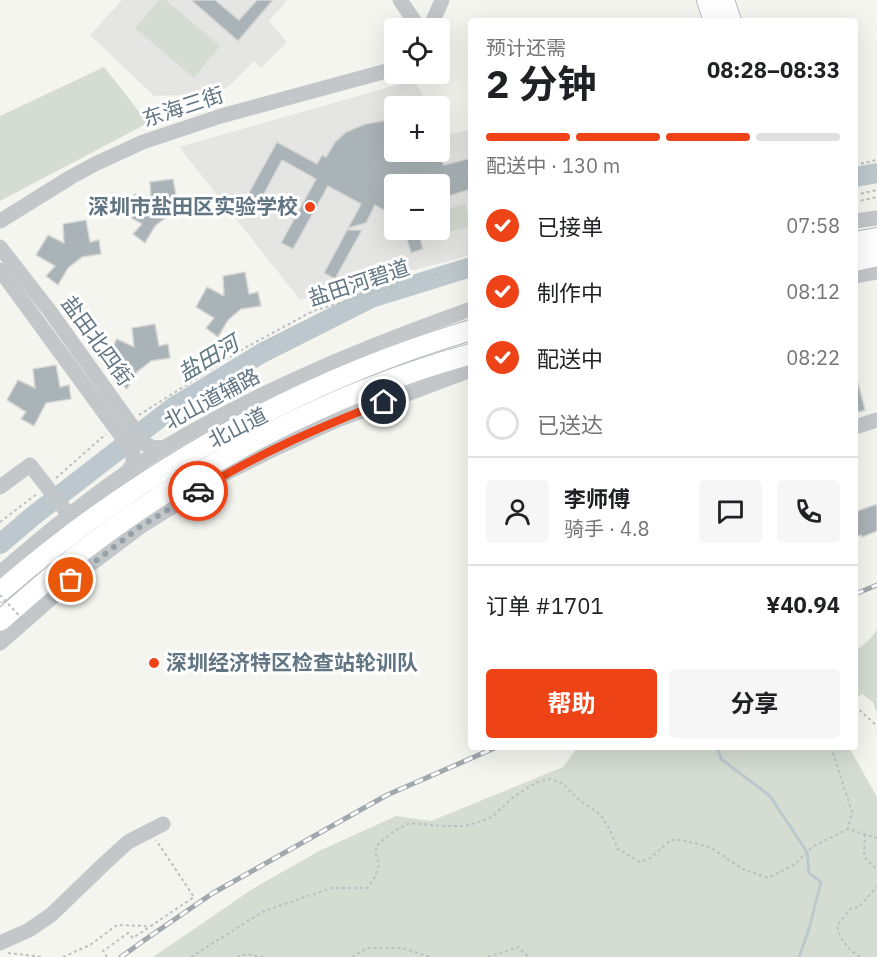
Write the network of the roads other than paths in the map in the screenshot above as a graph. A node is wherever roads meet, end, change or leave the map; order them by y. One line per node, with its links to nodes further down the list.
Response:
1 (400, 0): 5 (street)
2 (442, 0): 6 (street)
3 (707, 0): 7 (main road)
4 (724, 0): 8 (main road)
5 (412, 18)
6 (434, 18)
7 (713, 18)
8 (730, 18)
9 (384, 72): 11 (street, 东海三街)
10 (877, 218): 12 (street)
11 (0, 221)
12 (858, 221)
13 (877, 238): 14 (main road)
14 (858, 241)
15 (0, 246): 25 (street, 盐田北四街)
16 (877, 256): 17 (main road)
17 (858, 260)
18 (0, 270): 25 (street, 盐田北四街)
19 (877, 272): 20 (street)
20 (858, 275)
21 (468, 310): 28 (street, 北山道辅路)
22 (468, 331): 35 (main road, 北山道)
23 (468, 355): 32 (main road, 北山道)
24 (468, 371): 32 (street)
25 (126, 420): 29 (street, 盐田北四街)
26 (877, 420): 27 (street)
27 (858, 426)
28 (166, 447): 29 (street); 30 (street, 北山道辅路)
29 (139, 448): 30 (street)
30 (127, 473): 33 (street, 北山道辅路)
31 (0, 487): 33 (street)
32 (178, 494): 36 (main road, 北山道); 37 (street)
33 (66, 511): 34 (street, 北山道辅路)
34 (0, 573)
35 (0, 593)
36 (0, 621)
37 (0, 643)
38 (156, 827): 39 (street)
39 (3, 948)

